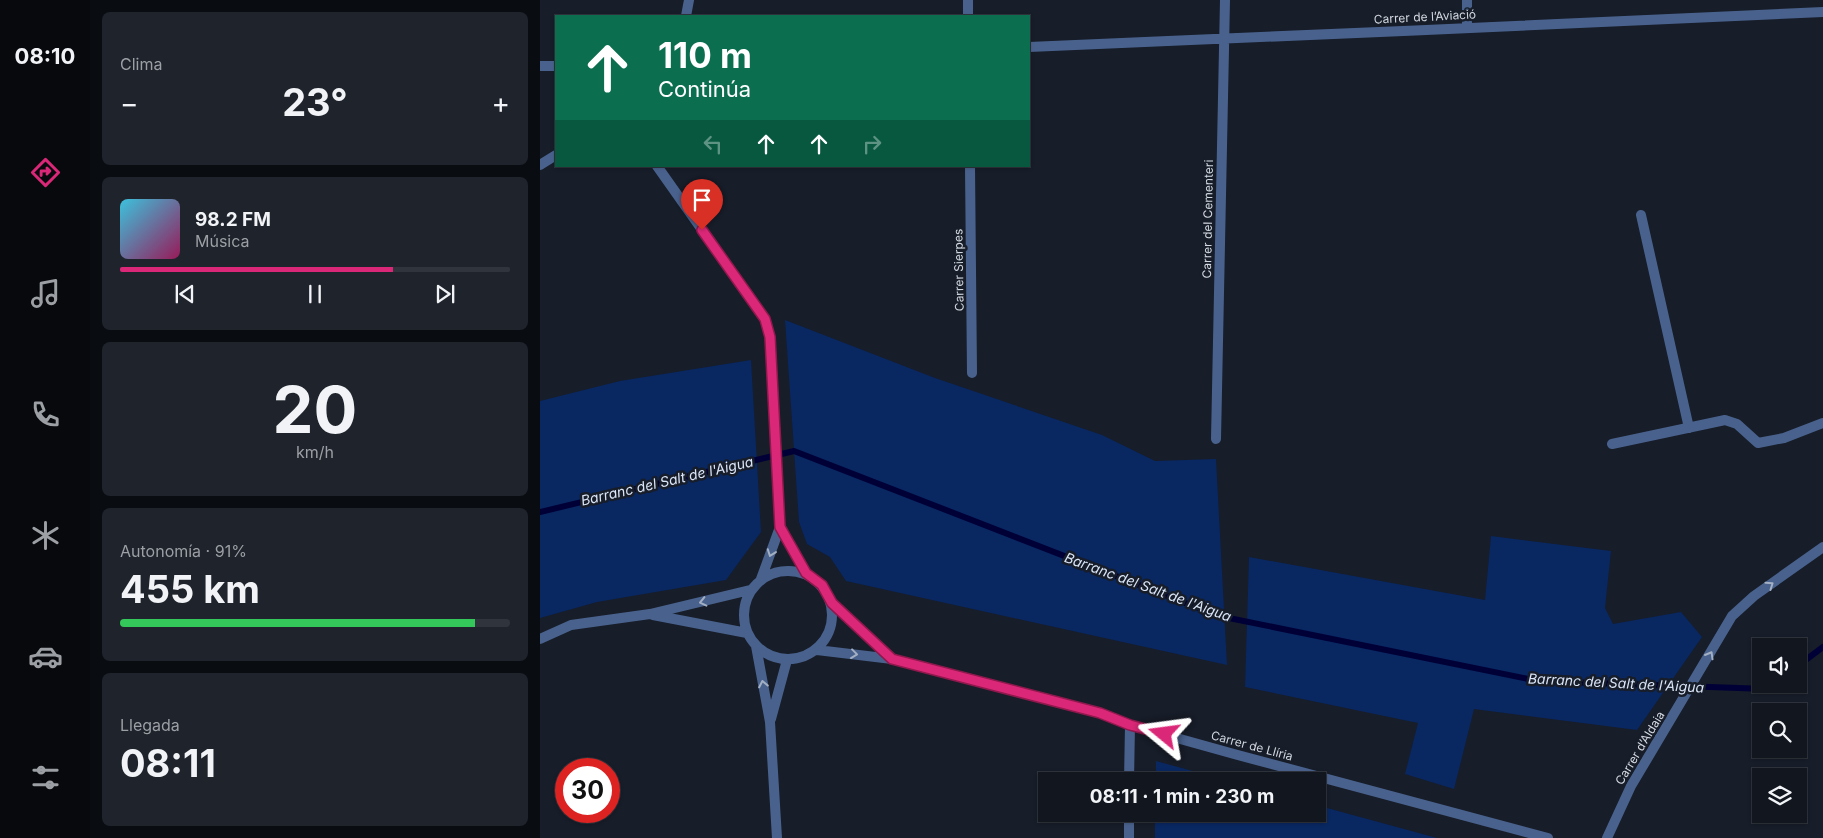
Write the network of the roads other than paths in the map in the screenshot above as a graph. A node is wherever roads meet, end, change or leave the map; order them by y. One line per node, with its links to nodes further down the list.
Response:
1 (689, 0): 6 (street)
2 (968, 0): 7 (street)
3 (1225, 0): 9 (street, Carrer del Cementeri)
4 (1467, 0): 8 (street)
5 (1823, 12): 8 (street, Carrer de l’Aviació)
6 (686, 15)
7 (968, 15)
8 (1468, 27): 9 (street, Carrer de l’Aviació)
9 (1225, 40): 10 (street, Carrer de l’Aviació); 21 (street, Carrer del Cementeri)
10 (1030, 47)
11 (540, 66): 12 (street)
12 (555, 66)
13 (555, 155): 14 (street)
14 (540, 165)
15 (658, 167): 23 (street)
16 (970, 167): 18 (street, Carrer Sierpes)
17 (1641, 215): 20 (street)
18 (972, 373)
19 (1823, 423): 20 (street)
20 (1689, 428): 22 (street)
21 (1216, 439)
22 (1612, 444)
23 (780, 527): 25 (street); 26 (street, one-way to 26)
24 (1823, 547): 43 (street, Carrer d’Aldaia, one-way to 24)
25 (806, 573): 26 (street); 28 (street)
26 (761, 579): 27 (street)
27 (750, 590): 29 (street, one-way to 29); 30 (street)
28 (832, 603): 33 (street); 34 (street, Carrer de Llíria)
29 (650, 614): 30 (street); 31 (street)
30 (747, 633): 32 (street)
31 (540, 639)
32 (756, 646): 35 (street); 36 (street, one-way to 32)
33 (817, 650): 34 (street, Carrer de Llíria, one-way to 34); 35 (street)
34 (892, 659): 37 (street, Carrer de Llíria)
35 (787, 660): 36 (street)
36 (770, 722): 40 (street)
37 (1130, 725): 38 (street); 42 (street, Carrer de Llíria)
38 (1129, 772)
39 (1129, 822): 41 (street)
40 (778, 838)
41 (1129, 838)
42 (1548, 838)
43 (1606, 838)

